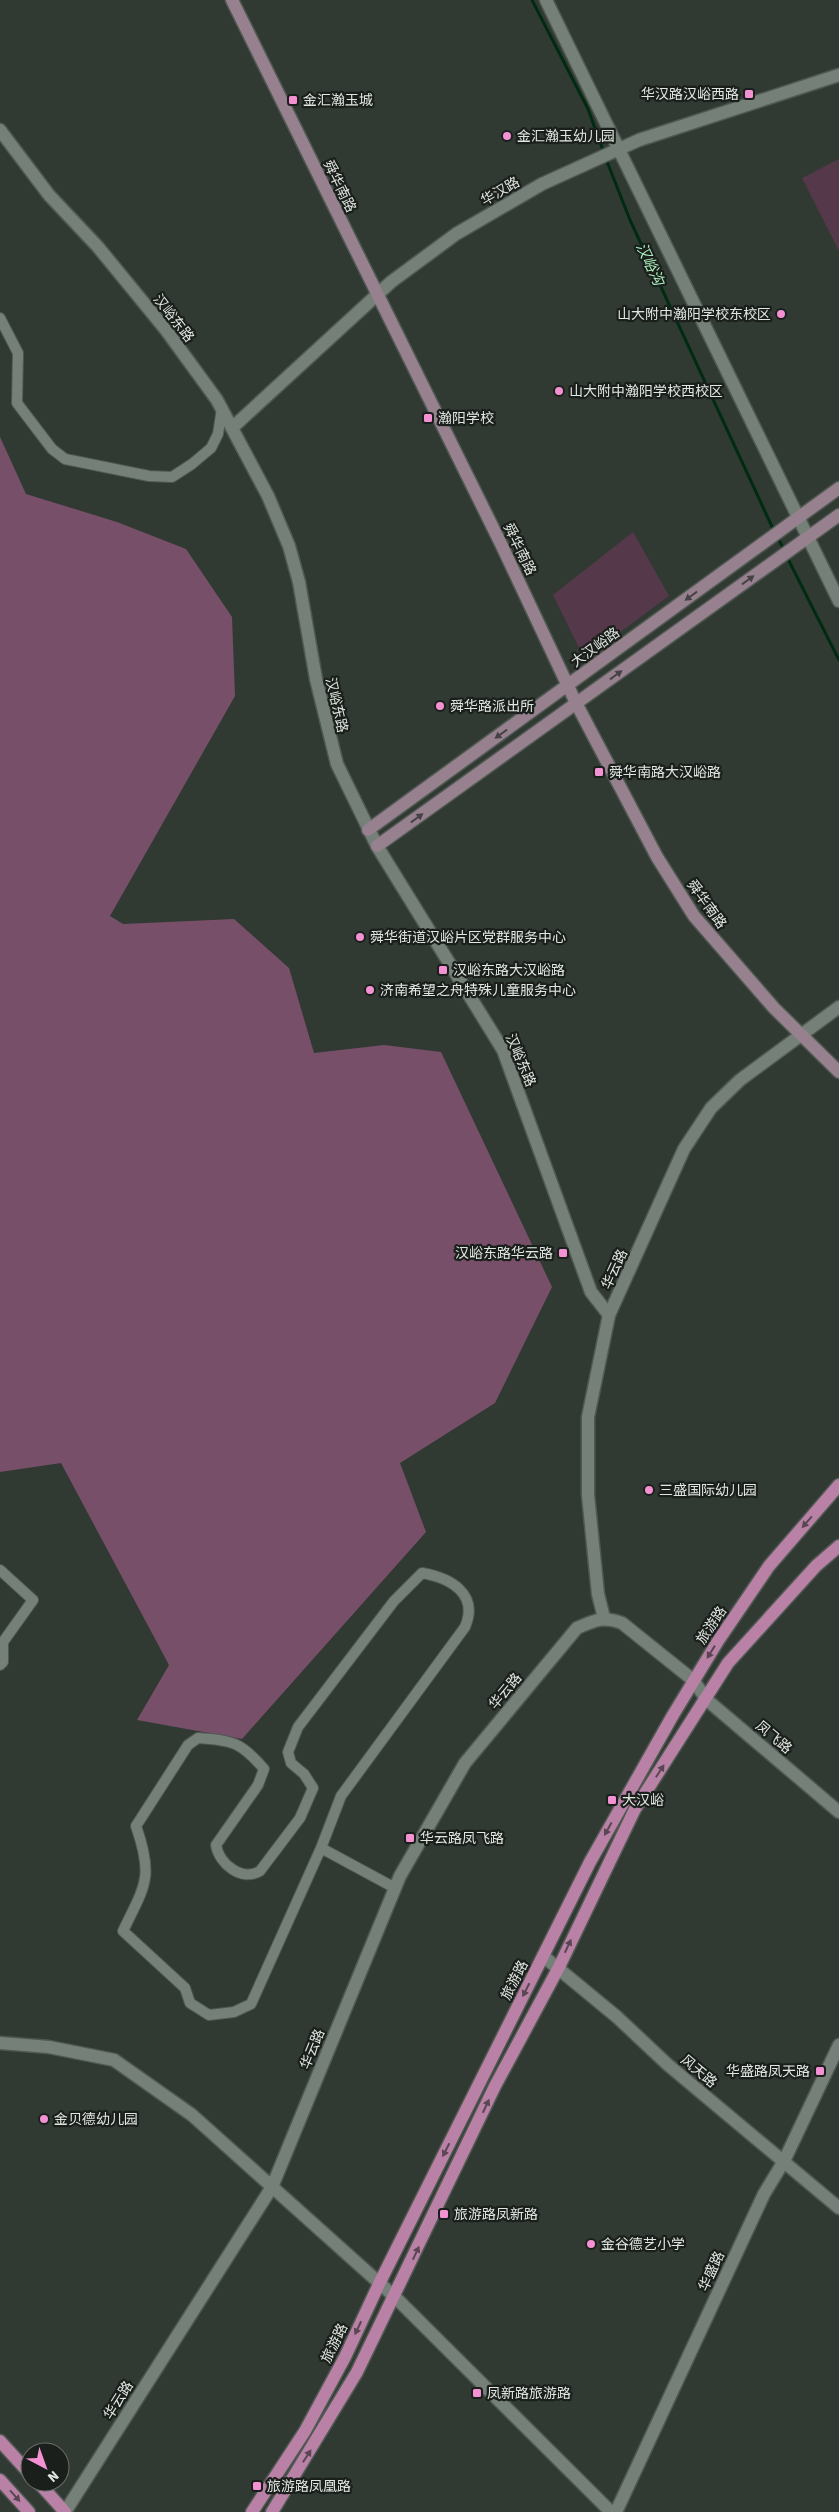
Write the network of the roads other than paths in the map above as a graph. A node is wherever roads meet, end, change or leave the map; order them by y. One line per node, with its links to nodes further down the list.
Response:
1 (232, 0): 6 (main road, 舜华南路)
2 (546, 0): 5 (street)
3 (839, 75): 5 (street, 华汉路)
4 (0, 130): 8 (street, 汉峪东路)
5 (609, 152): 6 (street, 华汉路); 12 (street)
6 (376, 294): 9 (street, 华汉路); 15 (main road, 舜华南路)
7 (0, 318): 8 (street)
8 (222, 408): 9 (street, 汉峪东路)
9 (233, 427): 17 (street, 汉峪东路)
10 (839, 488): 12 (main road, 大汉峪路)
11 (839, 514): 13 (main road)
12 (799, 517): 13 (street); 15 (main road, 大汉峪路, one-way to 15)
13 (808, 536): 14 (street); 16 (main road, one-way to 13)
14 (839, 602)
15 (569, 685): 16 (main road, 舜华南路); 17 (main road, 大汉峪路, one-way to 17)
16 (576, 703): 18 (main road, one-way to 16); 20 (main road, 舜华南路)
17 (368, 830): 18 (street, 汉峪东路)
18 (377, 846): 22 (street, 汉峪东路)
19 (839, 1007): 20 (street, 华云路)
20 (801, 1036): 21 (main road, 舜华南路); 22 (street, 华云路)
21 (839, 1072)
22 (609, 1315): 26 (street, 华云路)
23 (839, 1485): 29 (main road, 旅游路, one-way to 29)
24 (839, 1546): 30 (main road)
25 (0, 1570): 27 (street)
26 (604, 1618): 29 (street); 33 (street, 华云路)
27 (1, 1651): 28 (street)
28 (0, 1666)
29 (693, 1680): 30 (street, 凤飞路); 34 (main road, 旅游路, one-way to 34)
30 (707, 1700): 31 (street, 凤飞路); 35 (main road, one-way to 30)
31 (839, 1812)
32 (321, 1848): 32 (street); 33 (street)
33 (395, 1888): 39 (street, 华云路)
34 (543, 1956): 35 (street, 风天路); 41 (main road, 旅游路, one-way to 41)
35 (558, 1967): 38 (street, 风天路); 42 (main road, one-way to 35)
36 (0, 2043): 39 (street)
37 (838, 2049): 38 (street, 华盛路)
38 (784, 2161): 40 (street, 风天路); 52 (street, 华盛路)
39 (272, 2187): 41 (street); 48 (street, 华云路)
40 (839, 2208)
41 (379, 2284): 42 (street); 49 (main road, 旅游路, one-way to 49)
42 (396, 2297): 50 (main road, one-way to 42); 51 (street)
43 (0, 2441): 44 (main road)
44 (20, 2463)
45 (0, 2480): 47 (main road, one-way to 47)
46 (47, 2492): 48 (main road)
47 (29, 2512)
48 (65, 2512)
49 (252, 2512)
50 (272, 2512)
51 (611, 2512)
52 (616, 2512)

